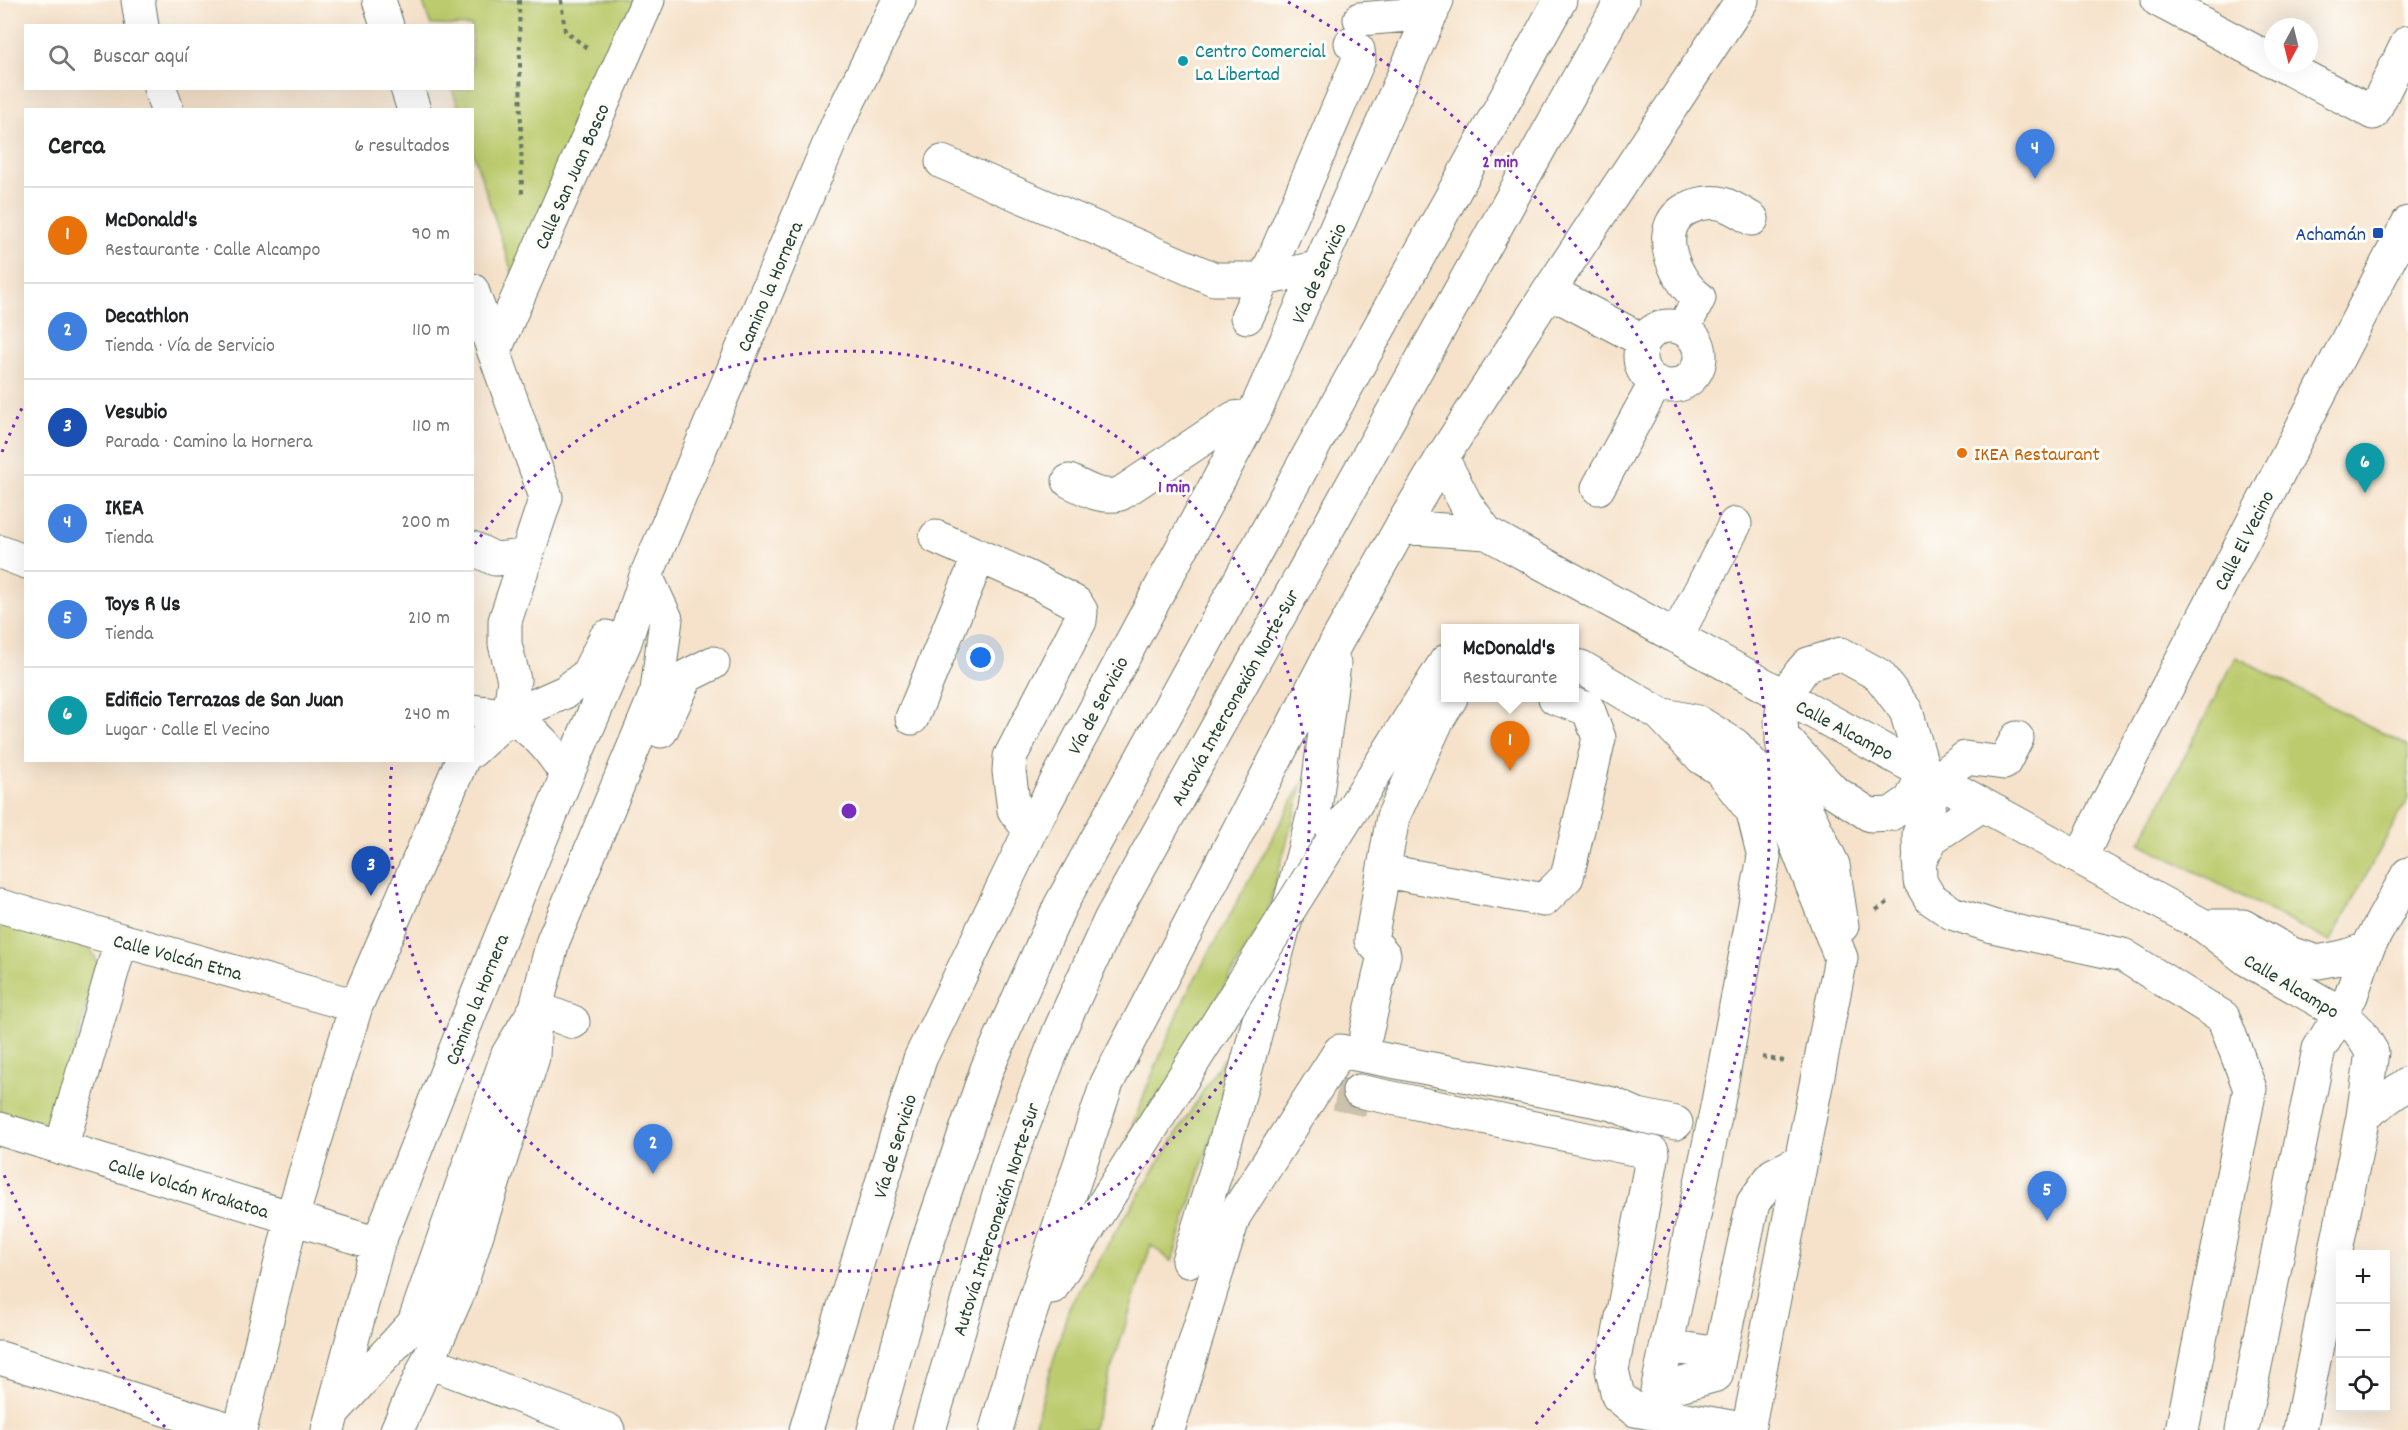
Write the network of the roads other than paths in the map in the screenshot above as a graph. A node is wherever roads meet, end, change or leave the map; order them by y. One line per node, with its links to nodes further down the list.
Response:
1 (379, 0): 9 (main road)
2 (648, 0): 29 (main road, Calle San Juan Bosco)
3 (899, 0): 45 (main road, Camino la Hornera)
4 (1560, 0): 103 (main road)
5 (1622, 0): 104 (main road, Autovía Interconexión Norte-Sur)
6 (1742, 0): 24 (main road)
7 (2158, 0): 11 (main road)
8 (1435, 6): 21 (main road, Vía de Servicio); 23 (main road)
9 (386, 24)
10 (2408, 42): 12 (main road)
11 (2264, 56)
12 (2295, 72)
13 (161, 90): 15 (main road)
14 (408, 90): 16 (main road)
15 (166, 108)
16 (413, 108)
17 (942, 162): 22 (main road)
18 (1752, 219): 27 (main road)
19 (2408, 223): 20 (main road, Calle El Vecino)
20 (2399, 261): 66 (main road, Calle El Vecino)
21 (1320, 267): 23 (main road); 30 (main road, Vía de Servicio)
22 (1214, 279): 23 (main road); 26 (main road)
23 (1265, 279): 26 (main road)
24 (1549, 291): 28 (main road); 33 (main road)
25 (474, 296): 29 (main road)
26 (1246, 317): 30 (main road)
27 (1683, 329): 28 (main road); 31 (main road)
28 (1644, 341): 31 (main road)
29 (494, 352): 42 (main road)
30 (1278, 362): 32 (main road, Vía de Servicio)
31 (1656, 382): 35 (main road)
32 (1253, 416): 34 (main road); 65 (main road, Vía de Servicio)
33 (1442, 458): 37 (main road); 38 (main road, Calle Alcampo)
34 (1069, 481)
35 (1598, 488)
36 (1734, 524): 46 (main road)
37 (1401, 526): 38 (main road, Calle Alcampo); 47 (main road)
38 (1487, 533): 46 (main road, Calle Alcampo)
39 (936, 537): 43 (main road)
40 (474, 549): 42 (main road)
41 (0, 552): 44 (main road)
42 (526, 556): 56 (main road)
43 (979, 556): 57 (main road); 65 (main road)
44 (24, 561)
45 (646, 576): 56 (main road, Camino la Hornera); 62 (main road, Camino la Hornera); 76 (main road)
46 (1676, 637): 51 (main road, Calle Alcampo)
47 (1337, 641): 89 (main road); 90 (main road)
48 (713, 663): 76 (main road)
49 (1579, 666): 55 (main road)
50 (1441, 669): 90 (main road, bridge)
51 (1784, 696): 58 (main road); 63 (main road, Calle Alcampo); 63 (main road)
52 (1449, 702): 68 (main road)
53 (1567, 702): 68 (main road)
54 (474, 711): 56 (main road)
55 (1660, 714): 74 (main road); 91 (main road)
56 (508, 717): 60 (main road, Camino la Hornera); 62 (main road)
57 (912, 718)
58 (1782, 736): 63 (main road); 74 (main road)
59 (2017, 738): 63 (main road)
60 (474, 749)
61 (462, 762): 75 (main road, Camino la Hornera)
62 (567, 775): 88 (main road, Camino la Hornera)
63 (1931, 776): 64 (main road, Calle Alcampo); 67 (main road)
64 (1982, 804): 66 (main road, Calle Alcampo); 67 (main road)
65 (1030, 831): 102 (main road, Vía de Servicio)
66 (2081, 858): 71 (main road, Calle Alcampo)
67 (1919, 862): 107 (main road)
68 (1385, 871): 79 (main road)
69 (2408, 874): 73 (main road)
70 (0, 906): 72 (main road, Calle Volcán Etna)
71 (2204, 926): 73 (main road, Calle Alcampo); 77 (main road, Calle Alcampo)
72 (121, 941): 75 (main road, Calle Volcán Etna); 85 (main road)
73 (2367, 949): 77 (main road)
74 (1841, 958): 86 (main road)
75 (356, 1006): 87 (main road, Camino la Hornera)
76 (536, 1008): 78 (main road); 94 (main road); 96 (main road)
77 (2341, 1013): 82 (main road, Calle Alcampo); 108 (main road)
78 (573, 1022)
79 (1366, 1034)
80 (2408, 1083): 82 (main road)
81 (1359, 1091): 95 (main road)
82 (2363, 1116): 109 (main road)
83 (1676, 1123): 106 (main road)
84 (0, 1129): 85 (main road, Calle Volcán Krakatoa)
85 (61, 1149): 87 (main road, Calle Volcán Krakatoa)
86 (1801, 1161): 92 (main road); 97 (main road)
87 (292, 1217): 88 (main road, Calle Volcán Krakatoa); 99 (main road, Camino la Hornera)
88 (378, 1244): 96 (main road, Camino la Hornera)
89 (1188, 1261)
90 (1024, 1332): 105 (main road)
91 (1666, 1346): 92 (main road); 95 (main road)
92 (1720, 1354): 95 (main road)
93 (0, 1358): 98 (main road)
94 (429, 1362): 100 (main road); 101 (main road)
95 (1646, 1400): 97 (main road)
96 (330, 1422)
97 (1734, 1427)
98 (232, 1430)
99 (240, 1430)
100 (397, 1430)
101 (608, 1430)
102 (806, 1430)
103 (874, 1430)
104 (929, 1430)
105 (996, 1430)
106 (1168, 1430)
107 (2182, 1430)
108 (2242, 1430)
109 (2300, 1430)

